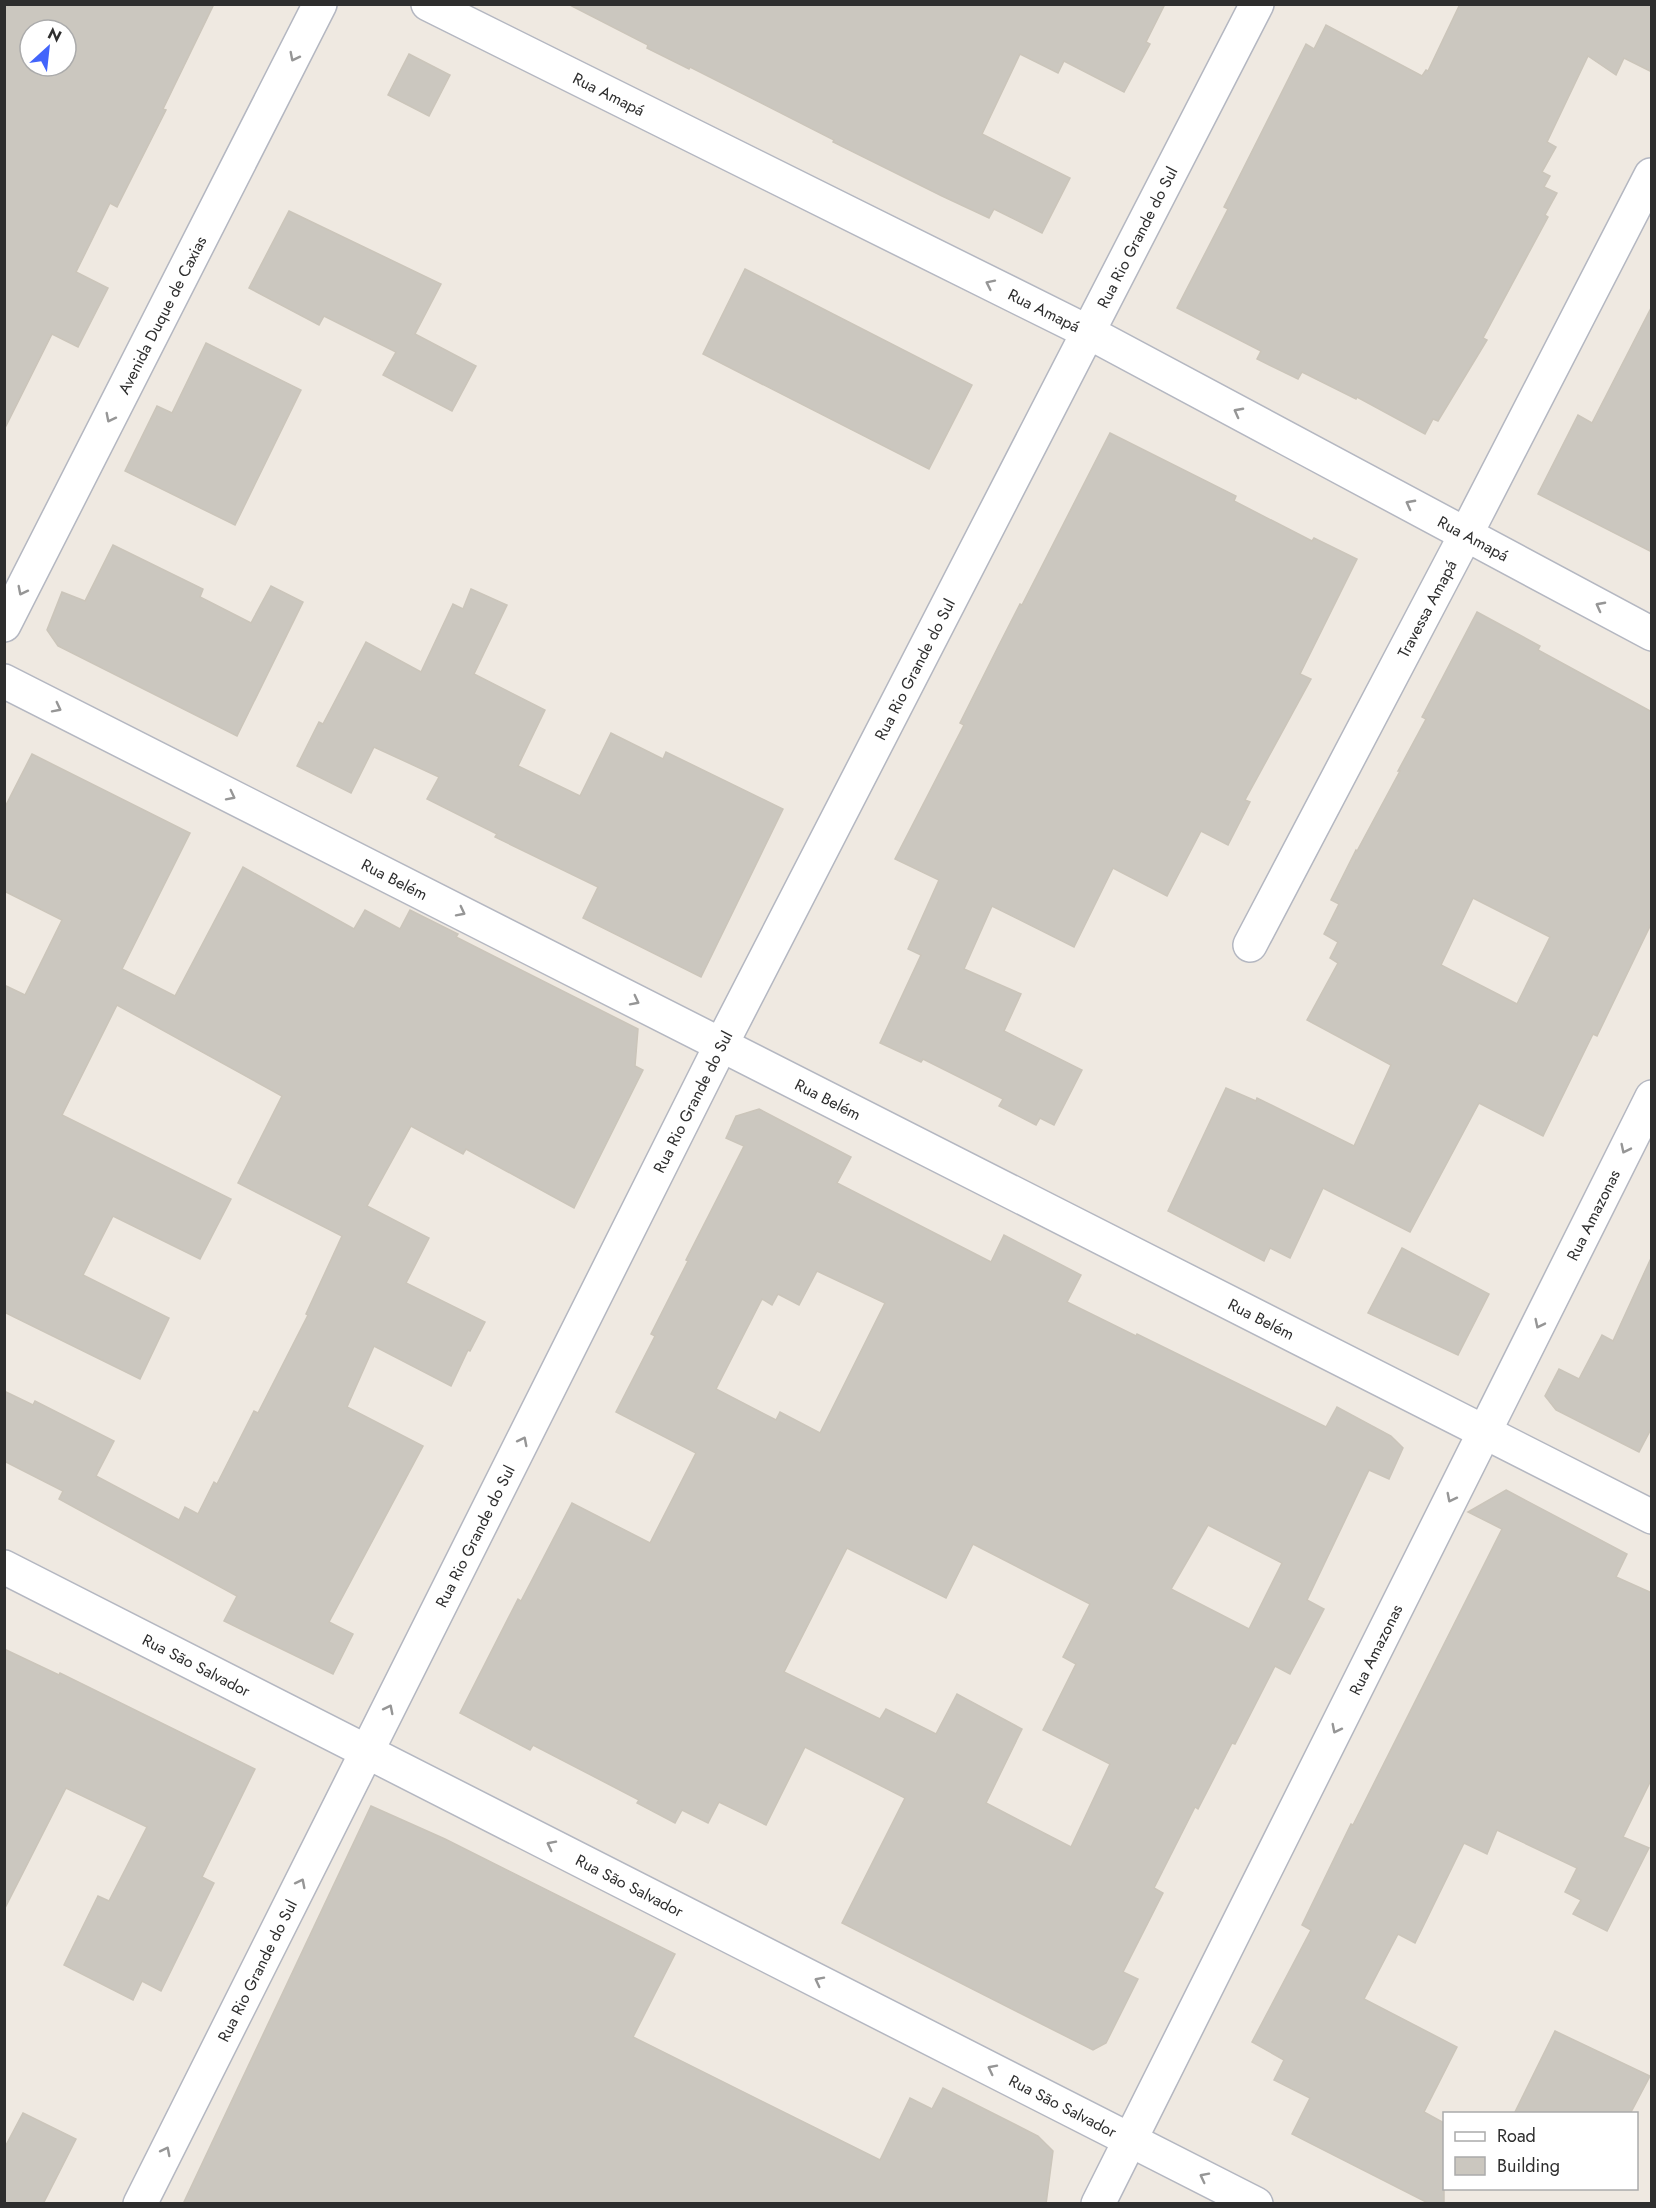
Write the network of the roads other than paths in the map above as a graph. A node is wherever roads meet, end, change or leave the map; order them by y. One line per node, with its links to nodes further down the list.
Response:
1 (320, 4): 7 (street, Avenida Duque de Caxias, one-way to 7)
2 (428, 4): 5 (street, Rua Amapá, one-way to 2)
3 (1257, 4): 5 (street, Rua Rio Grande do Sul)
4 (1651, 175): 6 (street, Travessa Amapá)
5 (1088, 332): 6 (street, Rua Amapá, one-way to 5); 11 (street, Rua Rio Grande do Sul)
6 (1466, 534): 8 (street, Rua Amapá, one-way to 6); 10 (street, Travessa Amapá)
7 (4, 625)
8 (1652, 634)
9 (4, 681): 11 (street, Rua Belém, one-way to 11)
10 (1250, 945)
11 (721, 1044): 13 (street, Rua Belém); 16 (street, Rua Rio Grande do Sul, one-way to 11)
12 (1652, 1096): 13 (street, Rua Amazonas, one-way to 13)
13 (1484, 1433): 14 (street, Rua Belém); 17 (street, Rua Amazonas, one-way to 17)
14 (1652, 1517)
15 (4, 1568): 16 (street, Rua São Salvador)
16 (367, 1752): 17 (street, Rua São Salvador, one-way to 16); 18 (street, Rua Rio Grande do Sul, one-way to 16)
17 (1130, 2139): 19 (street, Rua Amazonas); 20 (street, Rua São Salvador, one-way to 17)
18 (140, 2204)
19 (1098, 2204)
20 (1256, 2204)

